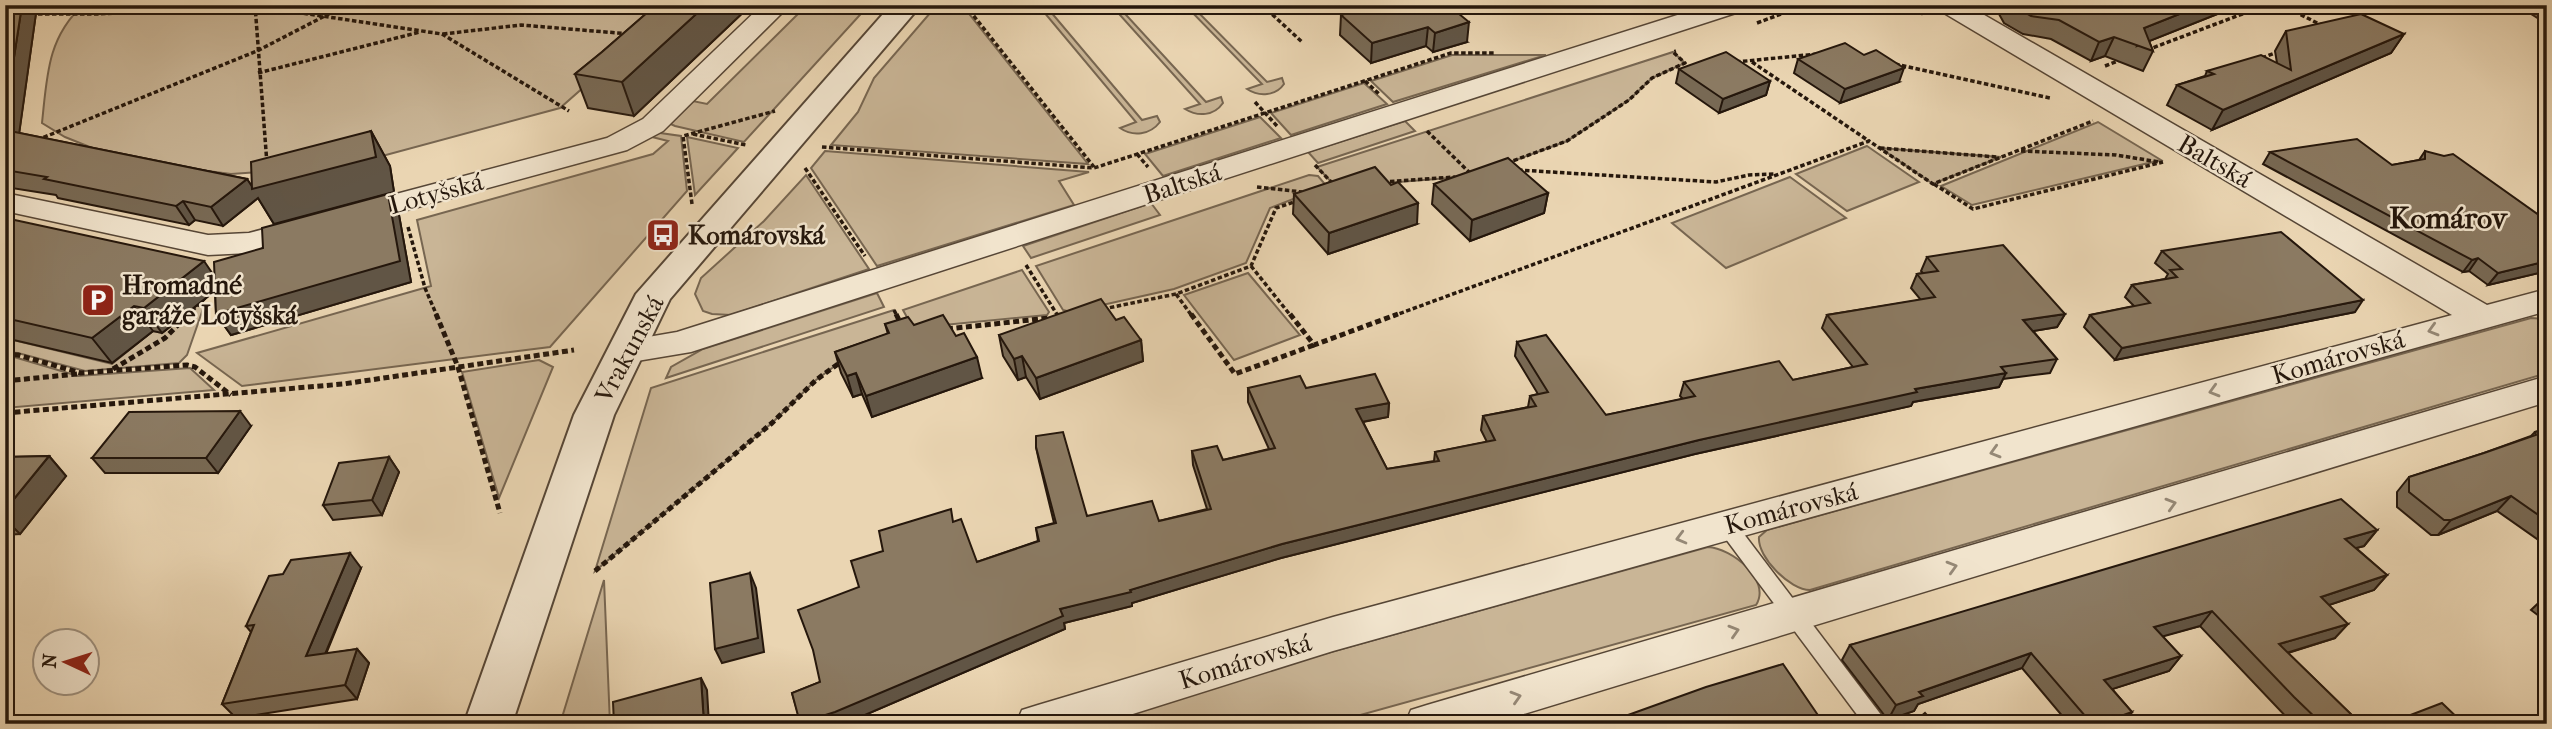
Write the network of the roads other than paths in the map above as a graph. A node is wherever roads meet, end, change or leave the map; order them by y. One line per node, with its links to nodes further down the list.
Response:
1 (777, 5): 5 (street, Lotyšská)
2 (906, 5): 8 (street, Vrakunská)
3 (1948, 5): 7 (street, Baltská)
4 (1740, 16): 8 (street, Baltská)
5 (5, 202)
6 (2547, 300): 7 (street, Komárovská)
7 (2482, 317): 10 (street, Komárovská, one-way to 10)
8 (625, 351): 12 (street, Vrakunská)
9 (2547, 389): 11 (street, one-way to 9)
10 (1727, 526): 11 (lane); 13 (street, Komárovská, one-way to 13)
11 (1794, 613): 14 (street, one-way to 11); 15 (lane)
12 (488, 724)
13 (1038, 724)
14 (1427, 724)
15 (1877, 724)

